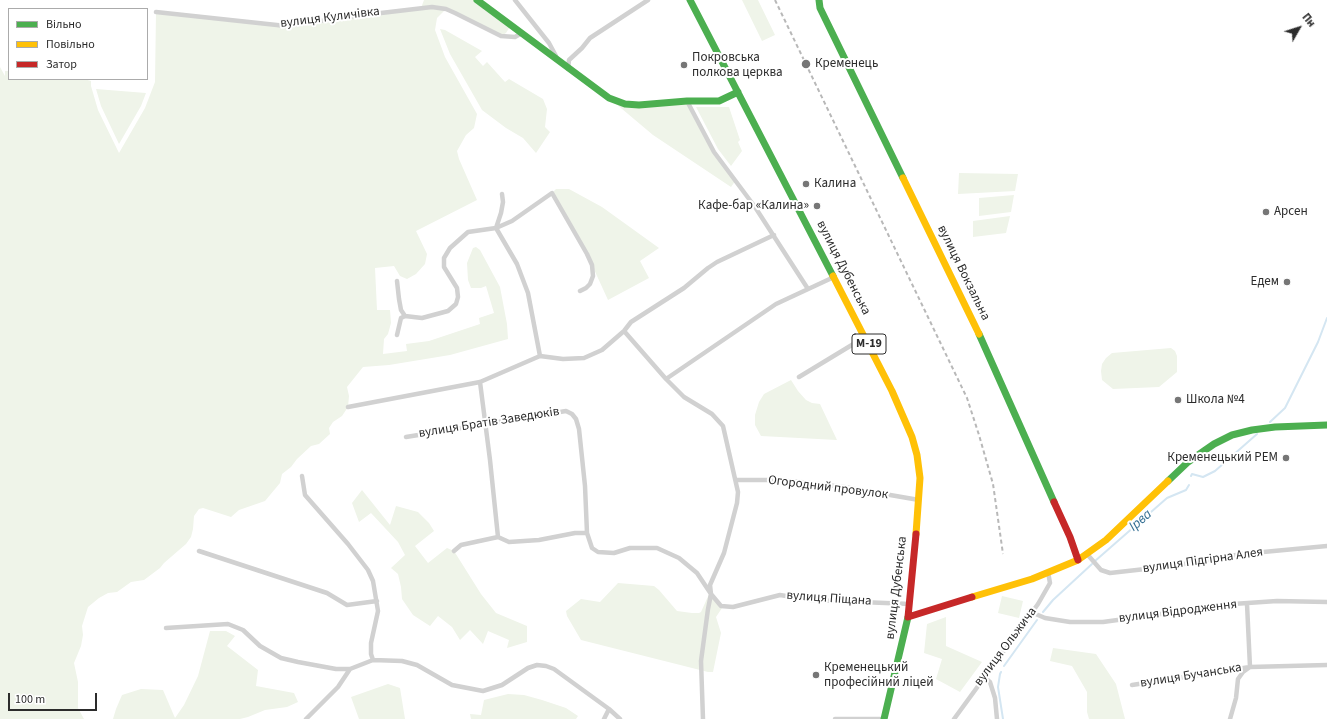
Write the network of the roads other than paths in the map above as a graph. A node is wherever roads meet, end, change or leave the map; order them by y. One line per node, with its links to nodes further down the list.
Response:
1 (477, 0): 7 (main road)
2 (515, 0): 8 (street)
3 (648, 0): 9 (street)
4 (690, 0): 10 (main road, М-19)
5 (819, 0): 40 (main road, вулиця Вокзальна)
6 (156, 12): 7 (street, вулиця Куличівка)
7 (522, 34): 8 (main road)
8 (555, 59): 9 (main road)
9 (568, 69): 11 (main road)
10 (738, 92): 11 (main road); 15 (main road, вулиця Дубенська / М-19)
11 (687, 101): 14 (street)
12 (502, 194): 13 (street)
13 (496, 228): 18 (street); 19 (street); 23 (street)
14 (774, 236): 17 (street); 20 (street)
15 (834, 277): 17 (street); 22 (main road, вулиця Дубенська / М-19)
16 (397, 281): 19 (street)
17 (808, 289): 25 (street)
18 (580, 291)
19 (405, 316): 21 (street)
20 (624, 331): 23 (street); 25 (street)
21 (397, 335)
22 (865, 337): 24 (street); 33 (main road, вулиця Дубенська / М-19)
23 (540, 356): 26 (street)
24 (799, 377)
25 (666, 379): 32 (street)
26 (480, 382): 27 (street); 28 (street)
27 (348, 407)
28 (485, 424): 30 (street, вулиця Братів Заведюків); 34 (street, вулиця Братів Заведюків); 35 (street)
29 (1327, 425): 39 (main road)
30 (406, 437)
31 (302, 476): 43 (street)
32 (736, 480): 33 (street, Огородний провулок); 42 (street)
33 (919, 500): 45 (main road, вулиця Дубенська / М-19)
34 (587, 534): 35 (street); 42 (street, вулиця Піщана)
35 (498, 537): 37 (street)
36 (1327, 546): 39 (street, вулиця Підгірна Алея)
37 (454, 550)
38 (199, 551): 43 (street)
39 (1087, 554): 40 (main road)
40 (1078, 560): 41 (main road)
41 (1048, 572): 47 (street, вулиця Ольжича); 48 (main road)
42 (711, 594): 45 (street, вулиця Піщана); 60 (street)
43 (377, 601): 50 (street)
44 (1327, 602): 46 (street, вулиця Відродження)
45 (910, 604): 48 (main road, вулиця Дубенська / М-19)
46 (1247, 604): 47 (street, вулиця Відродження); 52 (street, вулиця Бучанська)
47 (1031, 612): 54 (street, вулиця Ольжича)
48 (908, 617): 62 (main road, вулиця Дубенська)
49 (166, 628): 53 (street)
50 (373, 660): 53 (street); 56 (street)
51 (1327, 665): 52 (street, вулиця Бучанська)
52 (1250, 667): 55 (street, вулиця Бучанська); 65 (street, вулиця Бучанська)
53 (350, 669): 57 (street)
54 (984, 677): 63 (street, вулиця Ольжича); 64 (street)
55 (1132, 685)
56 (610, 709): 58 (street); 59 (street)
57 (306, 719)
58 (604, 719)
59 (620, 719)
60 (703, 719)
61 (835, 719): 62 (street)
62 (884, 719)
63 (954, 719)
64 (996, 719)
65 (1230, 719)

